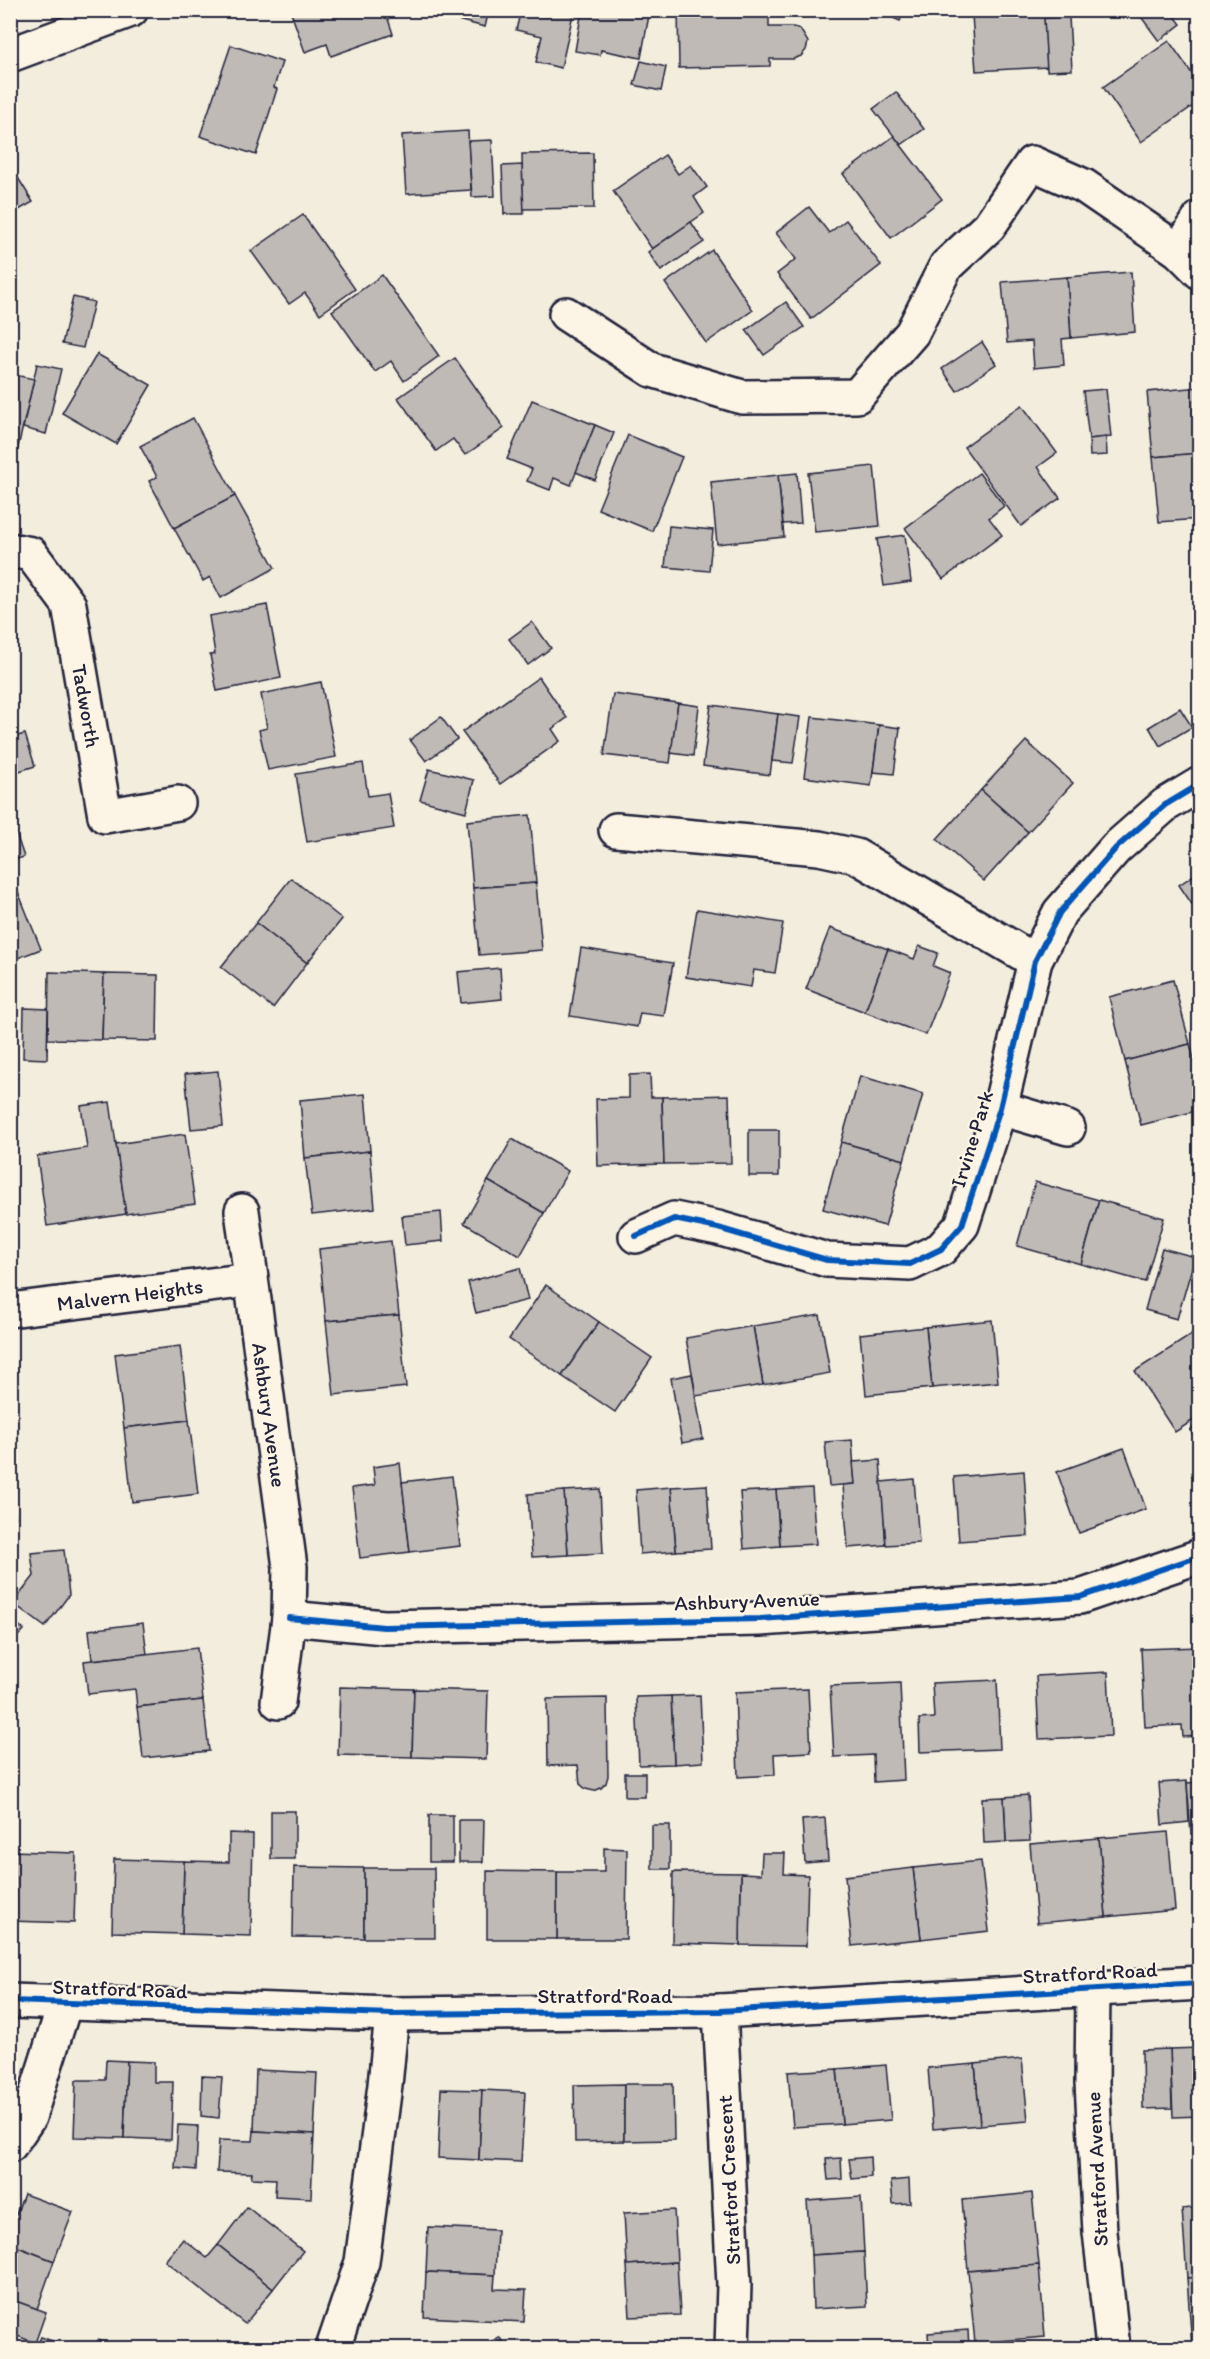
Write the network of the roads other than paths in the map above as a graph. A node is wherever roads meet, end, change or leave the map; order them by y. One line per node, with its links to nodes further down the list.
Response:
1 (131, 10): 2 (street)
2 (10, 55)
3 (1200, 218): 4 (street)
4 (1190, 261): 5 (street)
5 (566, 314)
6 (10, 550): 8 (street, Tadworth)
7 (1200, 784): 10 (street, Irvine Park)
8 (178, 803)
9 (616, 830): 10 (street)
10 (1035, 961): 11 (street, Irvine Park)
11 (1000, 1108): 12 (street, Irvine Park); 14 (street, Irvine Park)
12 (1068, 1128)
13 (242, 1211): 15 (street, Ashbury Avenue)
14 (636, 1236)
15 (250, 1280): 16 (street, Malvern Heights); 18 (street, Ashbury Avenue)
16 (10, 1310)
17 (1200, 1556): 18 (street, Ashbury Avenue)
18 (289, 1618): 19 (street, Ashbury Avenue)
19 (278, 1702)
20 (1200, 1983): 21 (street, Stratford Road)
21 (1093, 1989): 24 (street, Stratford Road); 29 (street, Stratford Avenue)
22 (10, 2001): 23 (street, Stratford Road)
23 (65, 2004): 25 (street, Stratford Road); 26 (street, Stratford Road)
24 (720, 2012): 25 (street, Stratford Road); 28 (street, Stratford Crescent)
25 (392, 2014): 27 (street)
26 (10, 2145)
27 (333, 2349)
28 (732, 2349)
29 (1113, 2349)

